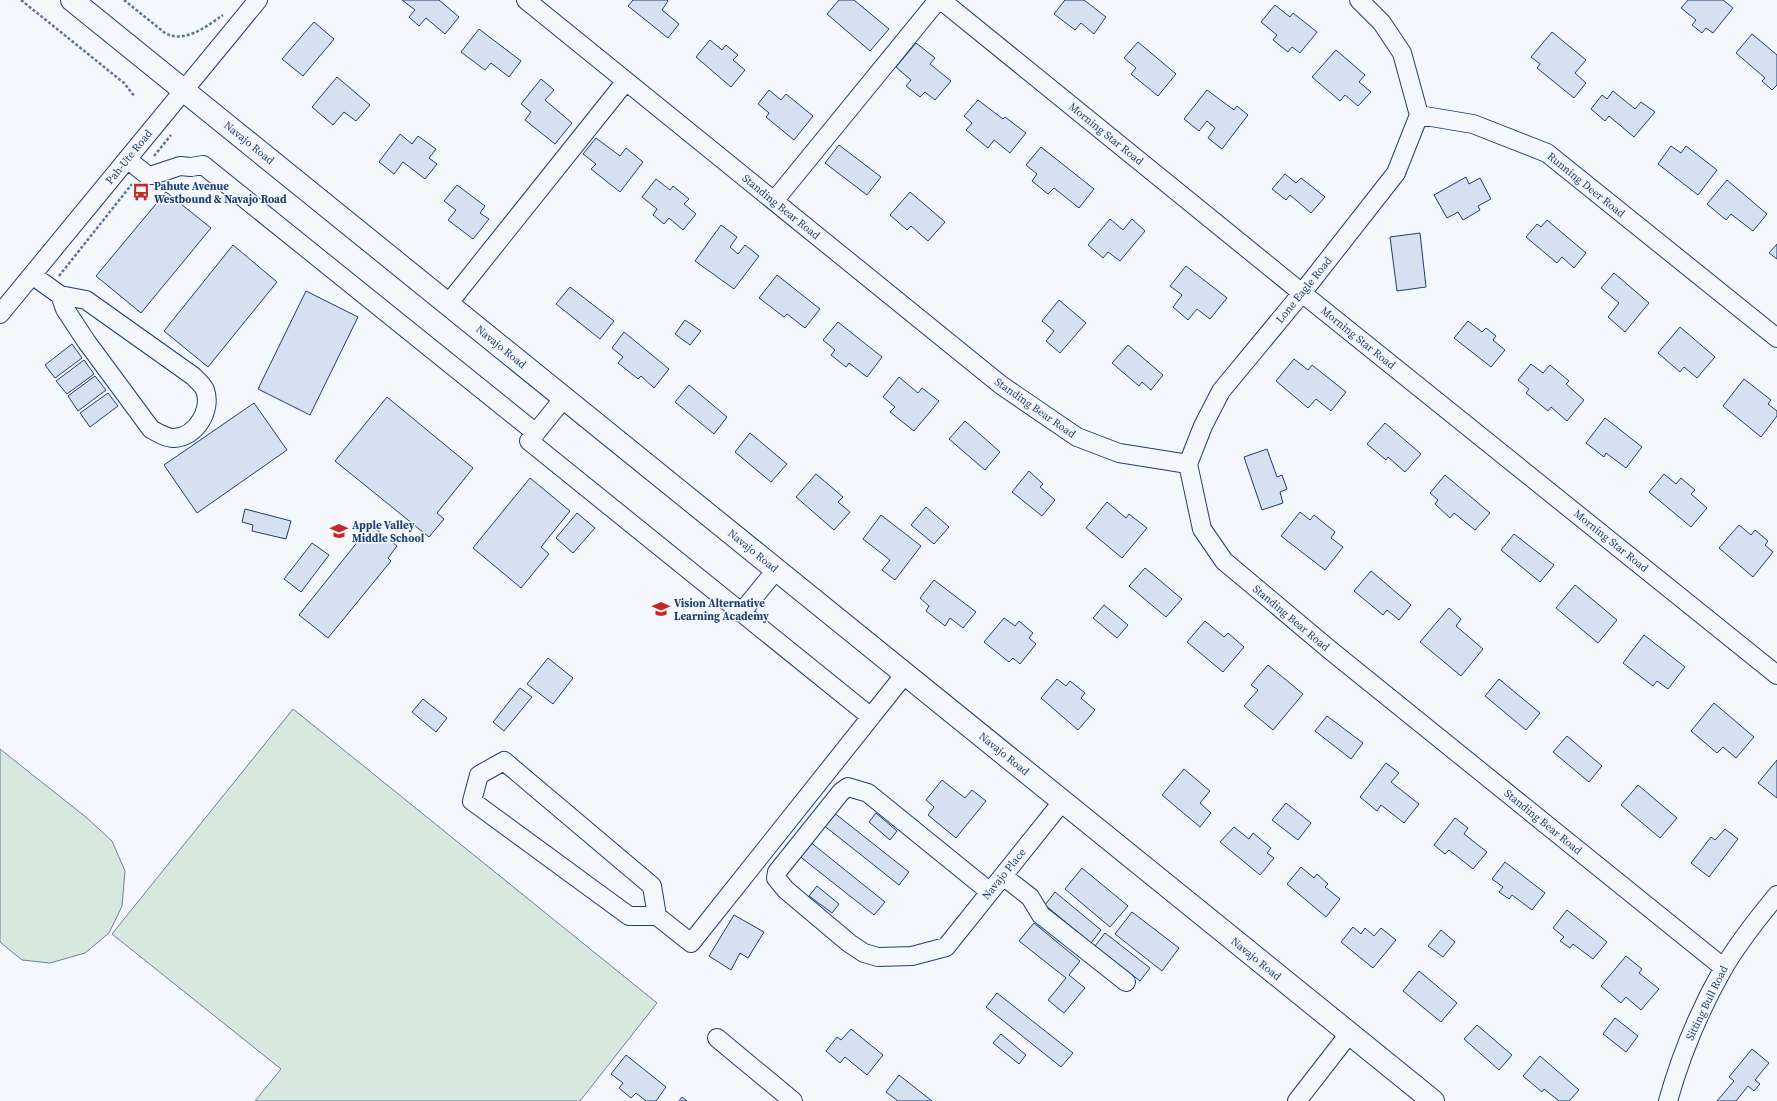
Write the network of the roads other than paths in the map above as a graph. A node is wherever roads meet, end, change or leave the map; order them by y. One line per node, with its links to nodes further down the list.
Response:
1 (72, 0): 8 (main road, Navajo Road)
2 (258, 0): 8 (street, Pah-Ute Road)
3 (526, 0): 7 (street, Standing Bear Road)
4 (938, 0): 11 (street)
5 (941, 0): 14 (street, Morning Star Road)
6 (1359, 0): 9 (street)
7 (626, 81): 11 (street, Standing Bear Road); 15 (street)
8 (184, 90): 10 (street, Pah-Ute Road); 15 (main road, Navajo Road)
9 (1419, 115): 14 (street, Lone Eagle Road); 17 (street, Running Deer Road)
10 (127, 159): 12 (street, Pah-Ute Road); 19 (street)
11 (774, 201): 20 (street, Standing Bear Road)
12 (32, 275): 13 (street); 16 (street, Pah-Ute Road)
13 (55, 291): 13 (street)
14 (1302, 293): 20 (street, Lone Eagle Road); 24 (street, Morning Star Road)
15 (448, 304): 18 (main road, Navajo Road)
16 (0, 314)
17 (1777, 338)
18 (564, 398): 19 (street); 21 (main road, Navajo Road)
19 (536, 433): 22 (street)
20 (1188, 464): 31 (street, Standing Bear Road)
21 (776, 570): 22 (street); 23 (main road, Navajo Road)
22 (741, 613): 25 (street)
23 (905, 674): 25 (street); 26 (main road, Navajo Road)
24 (1777, 675)
25 (871, 717): 30 (street)
26 (1062, 802): 27 (street, Navajo Place); 33 (main road, Navajo Road)
27 (1003, 876): 28 (street, Navajo Place); 32 (street)
28 (990, 892): 28 (street, Navajo Place)
29 (1777, 895): 31 (street, Sitting Bull Road)
30 (657, 916): 30 (street)
31 (1724, 968): 38 (street, Sitting Bull Road)
32 (1126, 982)
33 (1349, 1034): 36 (street); 37 (main road, Navajo Road)
34 (717, 1038): 35 (street)
35 (793, 1101)
36 (1297, 1101)
37 (1433, 1101)
38 (1668, 1101)

